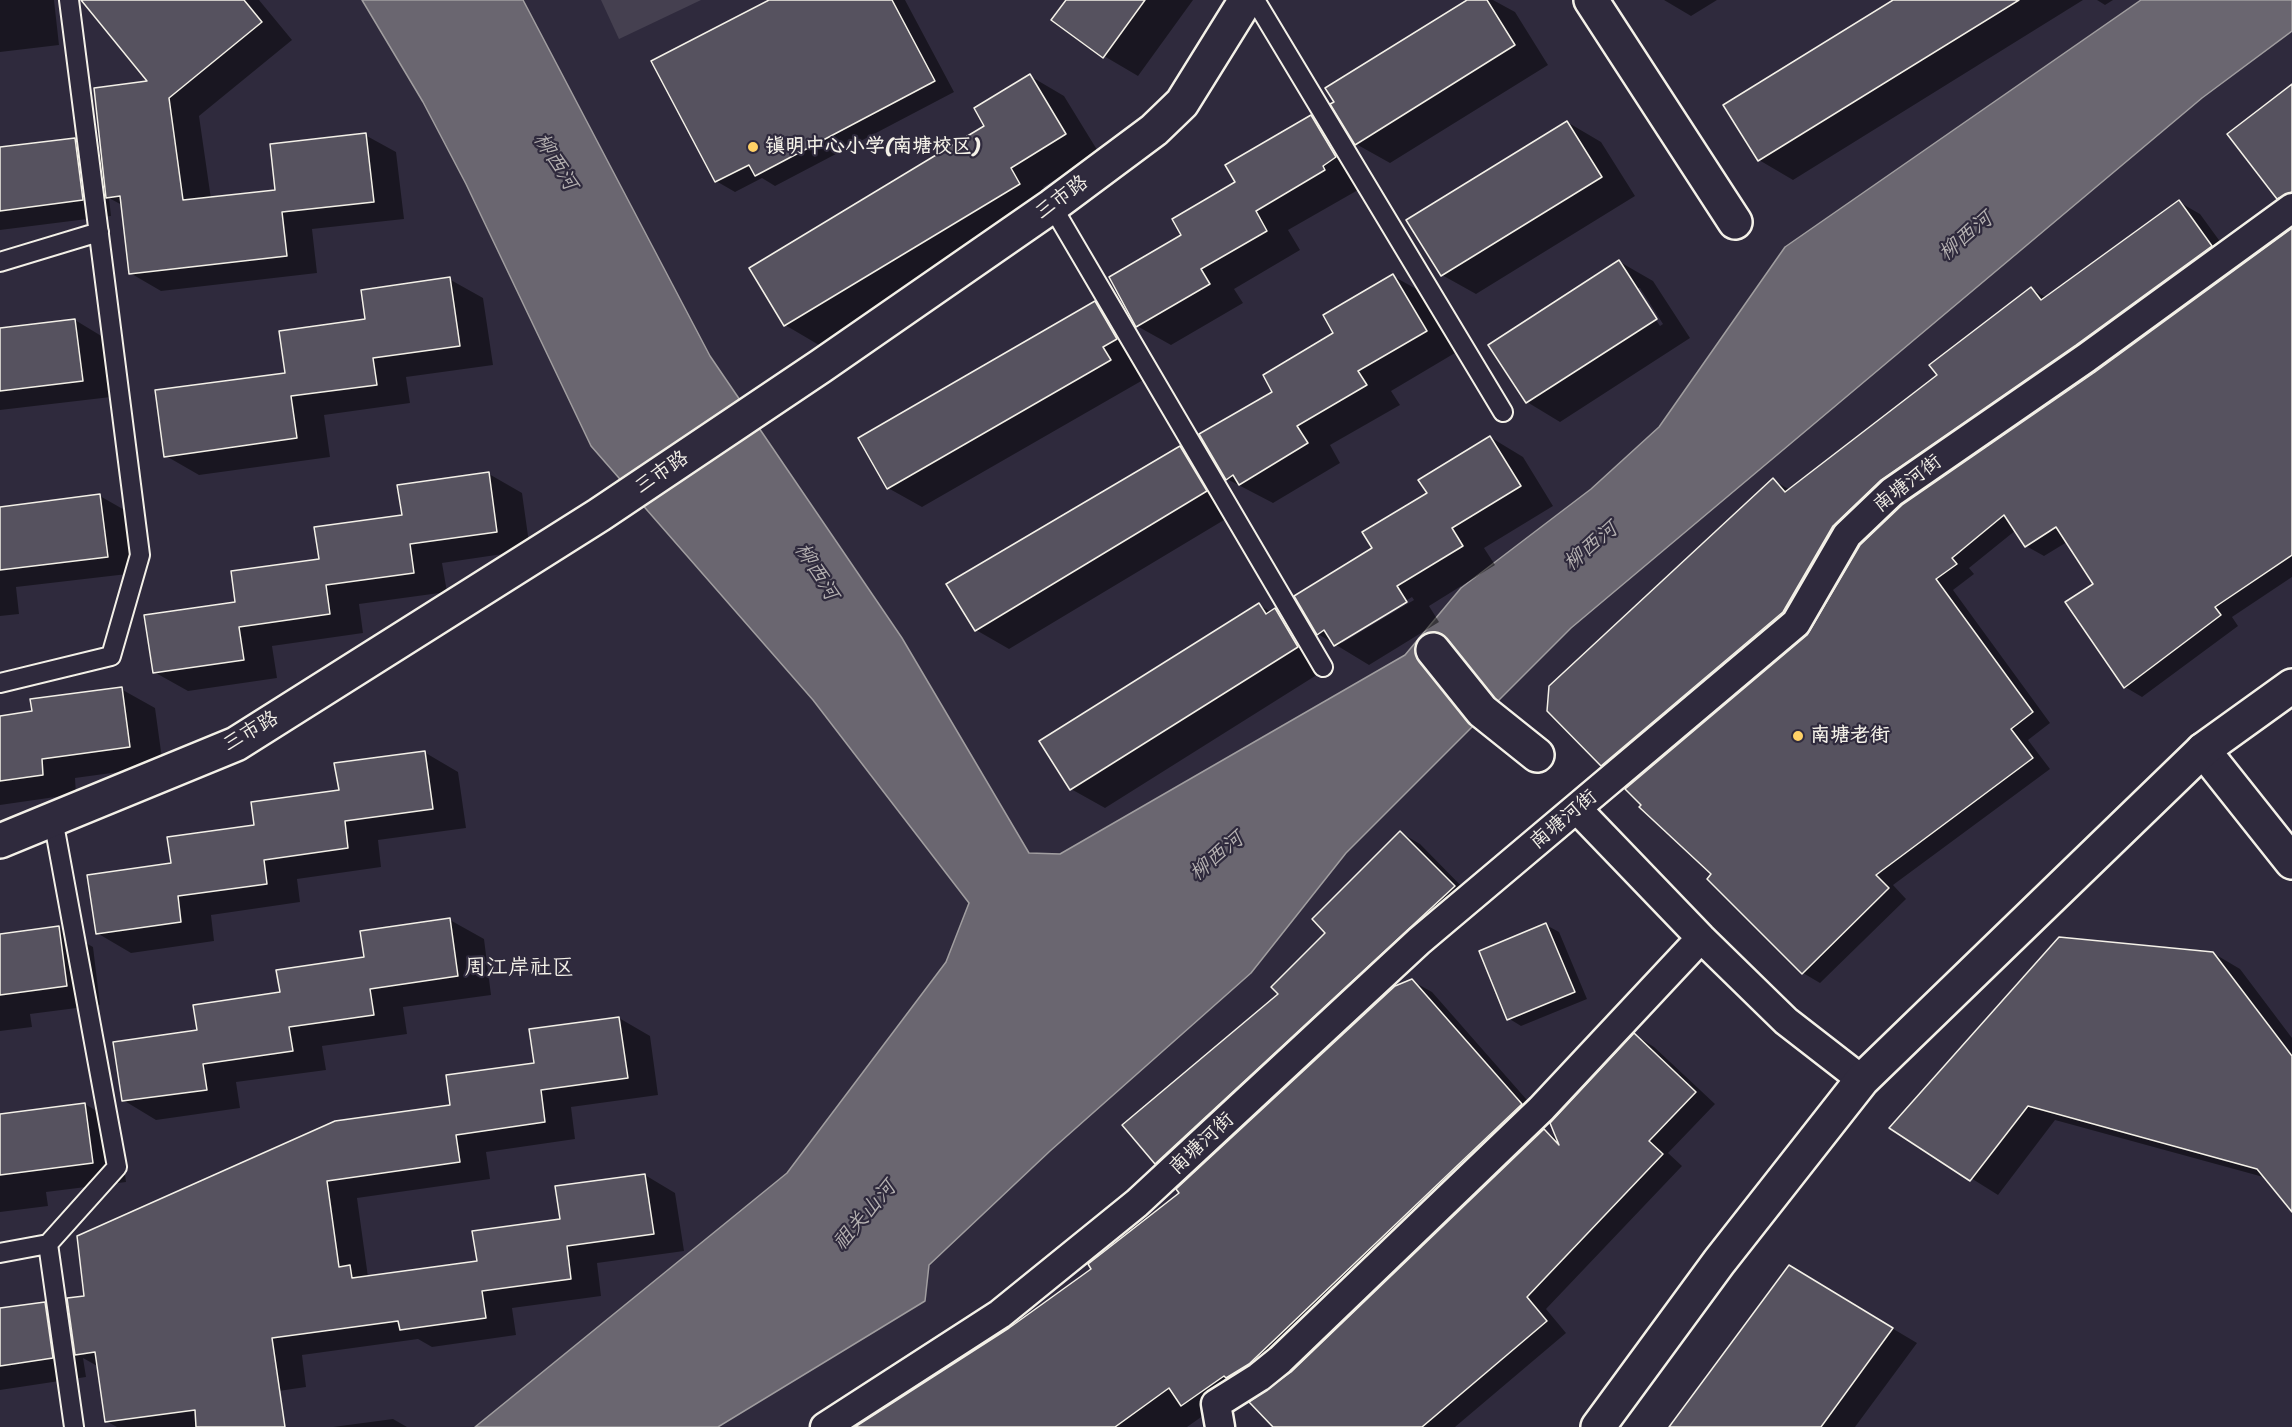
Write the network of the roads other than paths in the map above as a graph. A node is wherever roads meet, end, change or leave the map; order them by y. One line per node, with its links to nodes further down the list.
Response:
1 (69, 0): 8 (lane)
2 (1246, 0): 5 (street, 三市路)
3 (1255, 0): 10 (lane)
4 (1592, 0): 7 (street)
5 (1052, 206): 12 (lane); 18 (street, 三市路)
6 (2292, 208): 17 (street, 南塘河街)
7 (1735, 222)
8 (99, 232): 9 (lane); 13 (lane)
9 (0, 262)
10 (1503, 412)
11 (1433, 650): 16 (street)
12 (1323, 667)
13 (0, 682)
14 (2292, 686): 15 (street)
15 (2203, 750): 20 (street); 22 (street)
16 (1536, 755)
17 (1577, 809): 21 (street); 26 (street, 南塘河街)
18 (52, 819): 19 (street, 三市路); 23 (lane)
19 (0, 841)
20 (2292, 862)
21 (1701, 938): 22 (street); 27 (street)
22 (1862, 1080): 28 (street)
23 (48, 1244): 24 (lane); 25 (lane)
24 (0, 1253)
25 (74, 1427)
26 (825, 1427)
27 (1220, 1427)
28 (1598, 1427)

